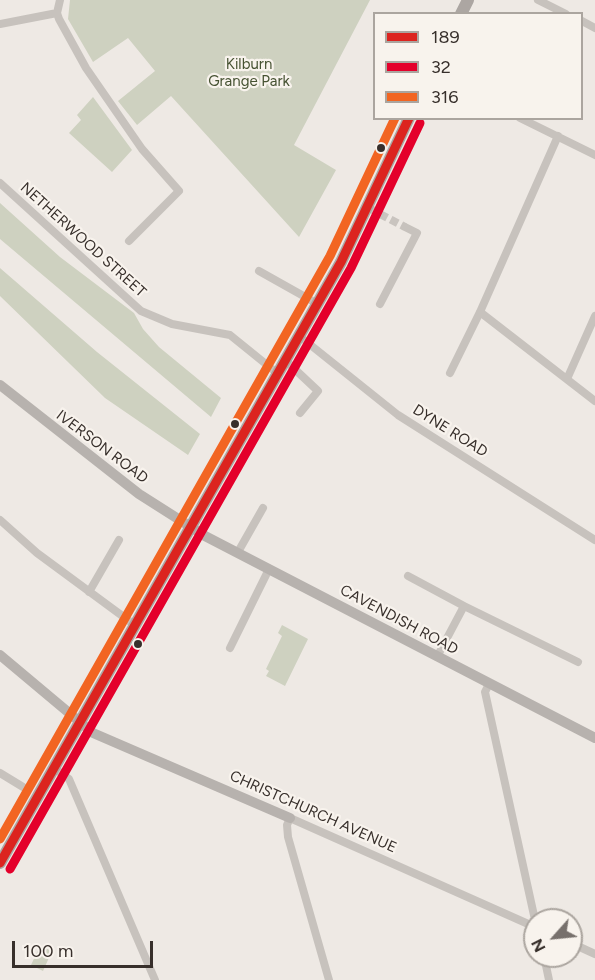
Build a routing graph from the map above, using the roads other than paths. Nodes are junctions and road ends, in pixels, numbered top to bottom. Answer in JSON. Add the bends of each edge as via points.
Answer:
{"nodes":[{"id":1,"x":60,"y":0,"type":"edge"},
{"id":2,"x":538,"y":0,"type":"edge"},
{"id":3,"x":562,"y":12,"type":"edge"},
{"id":4,"x":57,"y":13,"type":"junction"},
{"id":5,"x":0,"y":24,"type":"edge"},
{"id":6,"x":408,"y":120,"type":"edge"},
{"id":7,"x":524,"y":120,"type":"edge"},
{"id":8,"x":558,"y":136,"type":"junction"},
{"id":9,"x":595,"y":155,"type":"edge"},
{"id":10,"x":0,"y":183,"type":"edge"},
{"id":11,"x":368,"y":207,"type":"junction"},
{"id":12,"x":380,"y":214,"type":"tunnel mouth"},
{"id":13,"x":405,"y":227,"type":"dead end"},
{"id":14,"x":129,"y":241,"type":"dead end"},
{"id":15,"x":259,"y":271,"type":"dead end"},
{"id":16,"x":316,"y":303,"type":"junction"},
{"id":17,"x":380,"y":304,"type":"dead end"},
{"id":18,"x":480,"y":312,"type":"junction"},
{"id":19,"x":595,"y":316,"type":"edge"},
{"id":20,"x":298,"y":335,"type":"junction"},
{"id":21,"x":285,"y":360,"type":"junction"},
{"id":22,"x":277,"y":373,"type":"junction"},
{"id":23,"x":450,"y":373,"type":"dead end"},
{"id":24,"x":567,"y":379,"type":"junction"},
{"id":25,"x":0,"y":385,"type":"edge"},
{"id":26,"x":595,"y":401,"type":"edge"},
{"id":27,"x":300,"y":413,"type":"dead end"},
{"id":28,"x":263,"y":508,"type":"dead end"},
{"id":29,"x":0,"y":520,"type":"edge"},
{"id":30,"x":191,"y":527,"type":"junction"},
{"id":31,"x":119,"y":540,"type":"dead end"},
{"id":32,"x":595,"y":540,"type":"edge"},
{"id":33,"x":238,"y":552,"type":"junction"},
{"id":34,"x":269,"y":569,"type":"junction"},
{"id":35,"x":408,"y":576,"type":"dead end"},
{"id":36,"x":89,"y":592,"type":"junction"},
{"id":37,"x":464,"y":606,"type":"junction"},
{"id":38,"x":136,"y":626,"type":"junction"},
{"id":39,"x":230,"y":648,"type":"dead end"},
{"id":40,"x":0,"y":655,"type":"edge"},
{"id":41,"x":437,"y":657,"type":"junction"},
{"id":42,"x":578,"y":662,"type":"dead end"},
{"id":43,"x":489,"y":684,"type":"junction"},
{"id":44,"x":80,"y":722,"type":"junction"},
{"id":45,"x":595,"y":738,"type":"edge"},
{"id":46,"x":54,"y":768,"type":"junction"},
{"id":47,"x":0,"y":773,"type":"edge"},
{"id":48,"x":23,"y":787,"type":"dead end"},
{"id":49,"x":290,"y":818,"type":"junction"},
{"id":50,"x":0,"y":863,"type":"edge"},
{"id":51,"x":533,"y":908,"type":"edge"},
{"id":52,"x":523,"y":922,"type":"edge"},
{"id":53,"x":155,"y":980,"type":"edge"},
{"id":54,"x":329,"y":980,"type":"edge"}],
"edges":[{"from":1,"to":4,"type":"street"},
{"from":2,"to":3,"type":"street"},
{"from":4,"to":5,"type":"street"},
{"from":4,"to":14,"type":"street","via":[[86,68],[115,111],[178,191]]},
{"from":6,"to":11,"type":"main road"},
{"from":7,"to":8,"type":"street"},
{"from":8,"to":9,"type":"street"},
{"from":8,"to":18,"type":"street"},
{"from":10,"to":22,"type":"street","name":"NETHERWOOD STREET","via":[[141,310],[172,324],[230,335]]},
{"from":11,"to":12,"type":"street"},
{"from":11,"to":16,"type":"main road"},
{"from":13,"to":17,"type":"street","via":[[417,233]]},
{"from":15,"to":16,"type":"street"},
{"from":16,"to":20,"type":"main road"},
{"from":18,"to":23,"type":"street"},
{"from":18,"to":24,"type":"street"},
{"from":19,"to":24,"type":"street"},
{"from":20,"to":21,"type":"main road"},
{"from":20,"to":32,"type":"street","name":"DYNE ROAD","via":[[398,415]]},
{"from":21,"to":22,"type":"main road"},
{"from":21,"to":27,"type":"street","via":[[318,391]]},
{"from":22,"to":30,"type":"main road"},
{"from":24,"to":26,"type":"street"},
{"from":25,"to":30,"type":"street","name":"IVERSON ROAD","via":[[135,492]]},
{"from":28,"to":33,"type":"street"},
{"from":29,"to":36,"type":"street"},
{"from":30,"to":33,"type":"street","name":"CAVENDISH ROAD"},
{"from":30,"to":38,"type":"main road"},
{"from":31,"to":36,"type":"street"},
{"from":33,"to":34,"type":"street","name":"CAVENDISH ROAD"},
{"from":34,"to":39,"type":"street"},
{"from":34,"to":41,"type":"street","name":"CAVENDISH ROAD"},
{"from":35,"to":37,"type":"street"},
{"from":36,"to":38,"type":"street"},
{"from":37,"to":41,"type":"street"},
{"from":37,"to":42,"type":"street"},
{"from":38,"to":44,"type":"main road"},
{"from":40,"to":44,"type":"street","name":"CHRISTCHURCH AVENUE"},
{"from":41,"to":43,"type":"street","name":"CAVENDISH ROAD"},
{"from":43,"to":45,"type":"street","name":"CAVENDISH ROAD"},
{"from":43,"to":51,"type":"street","via":[[485,692]]},
{"from":44,"to":46,"type":"main road"},
{"from":44,"to":49,"type":"street","name":"CHRISTCHURCH AVENUE","via":[[93,733]]},
{"from":46,"to":50,"type":"main road"},
{"from":46,"to":53,"type":"street","via":[[69,779]]},
{"from":47,"to":48,"type":"street"},
{"from":49,"to":52,"type":"street","name":"CHRISTCHURCH AVENUE"},
{"from":49,"to":54,"type":"street","via":[[288,837]]}]}
